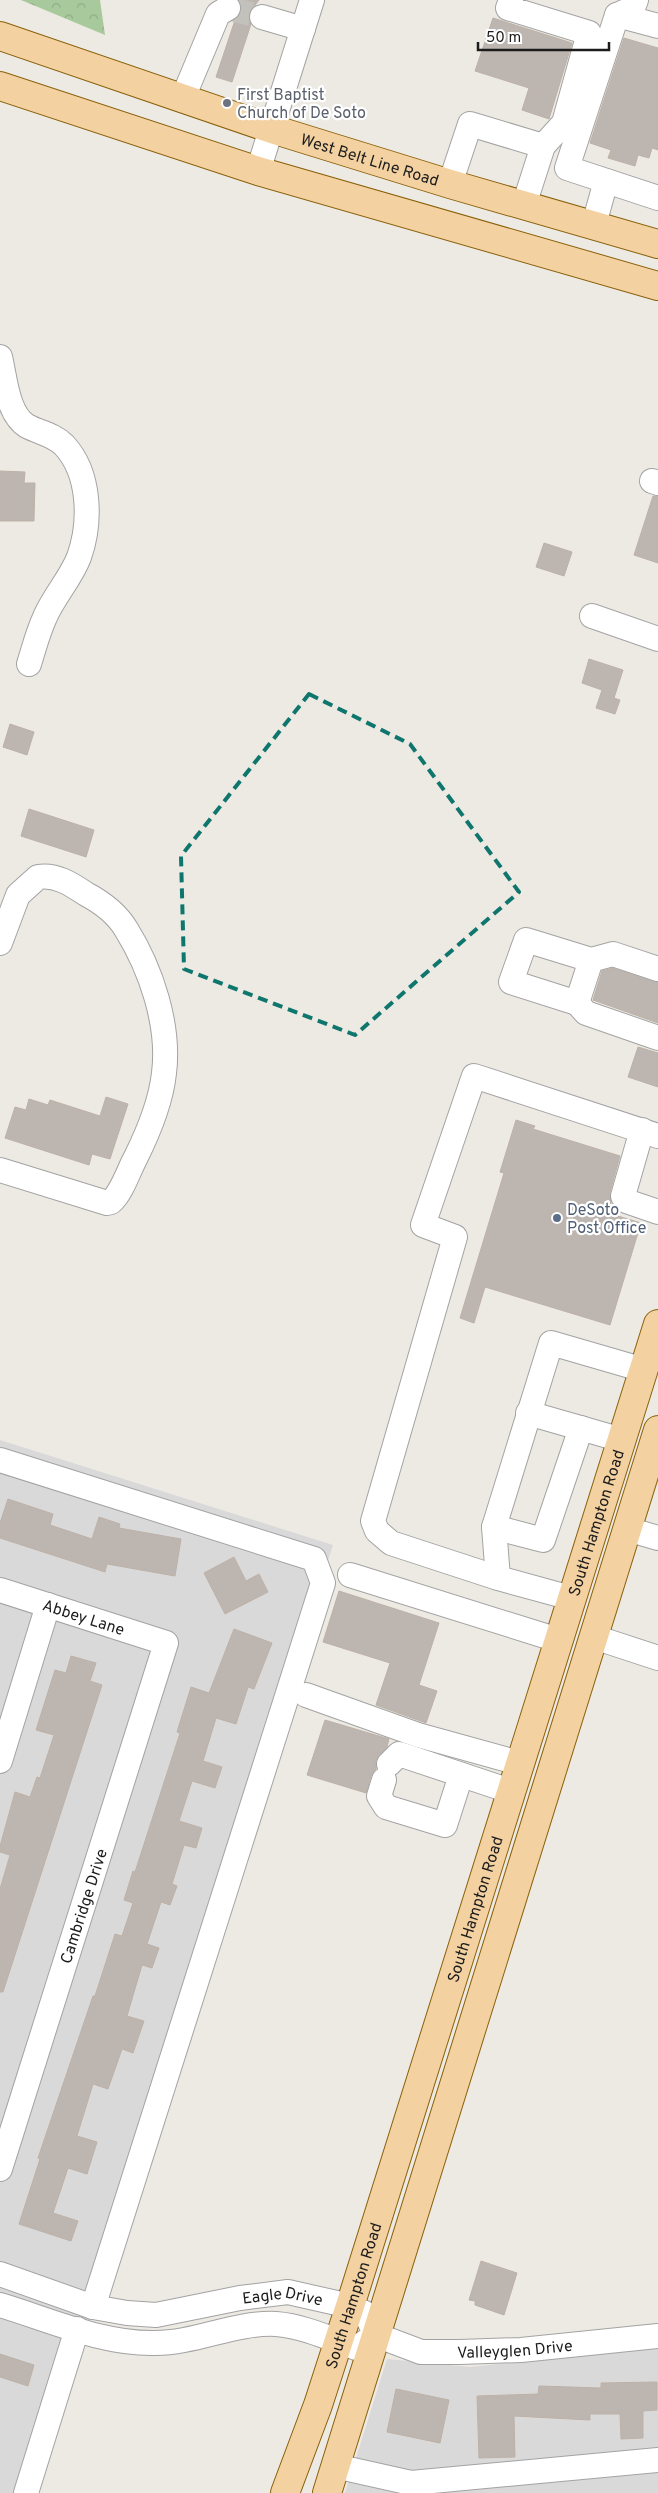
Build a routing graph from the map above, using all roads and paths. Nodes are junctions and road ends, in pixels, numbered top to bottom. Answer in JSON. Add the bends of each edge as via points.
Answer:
{"nodes":[{"id":1,"x":312,"y":0,"type":"edge"},
{"id":2,"x":510,"y":0,"type":"edge"},
{"id":3,"x":636,"y":0,"type":"edge"},
{"id":4,"x":228,"y":8,"type":"dead end"},
{"id":5,"x":617,"y":15,"type":"junction"},
{"id":6,"x":262,"y":17,"type":"tunnel mouth"},
{"id":7,"x":658,"y":26,"type":"edge"},
{"id":8,"x":303,"y":29,"type":"junction"},
{"id":9,"x":0,"y":36,"type":"edge"},
{"id":10,"x":0,"y":86,"type":"edge"},
{"id":11,"x":182,"y":100,"type":"junction"},
{"id":12,"x":272,"y":129,"type":"junction"},
{"id":13,"x":543,"y":146,"type":"junction"},
{"id":14,"x":258,"y":171,"type":"junction"},
{"id":15,"x":606,"y":181,"type":"junction"},
{"id":16,"x":450,"y":184,"type":"junction"},
{"id":17,"x":658,"y":198,"type":"edge"},
{"id":18,"x":524,"y":205,"type":"junction"},
{"id":19,"x":594,"y":224,"type":"junction"},
{"id":20,"x":658,"y":244,"type":"edge"},
{"id":21,"x":658,"y":286,"type":"edge"},
{"id":22,"x":0,"y":357,"type":"edge"},
{"id":23,"x":592,"y":616,"type":"dead end"},
{"id":24,"x":658,"y":639,"type":"edge"},
{"id":25,"x":29,"y":664,"type":"dead end"},
{"id":26,"x":0,"y":943,"type":"edge"},
{"id":27,"x":591,"y":960,"type":"junction"},
{"id":28,"x":658,"y":969,"type":"edge"},
{"id":29,"x":576,"y":1003,"type":"junction"},
{"id":30,"x":658,"y":1038,"type":"edge"},
{"id":31,"x":650,"y":1133,"type":"edge"},
{"id":32,"x":0,"y":1170,"type":"edge"},
{"id":33,"x":658,"y":1212,"type":"edge"},
{"id":34,"x":658,"y":1324,"type":"edge"},
{"id":35,"x":644,"y":1370,"type":"junction"},
{"id":36,"x":528,"y":1413,"type":"junction"},
{"id":37,"x":580,"y":1428,"type":"junction"},
{"id":38,"x":622,"y":1440,"type":"junction"},
{"id":39,"x":656,"y":1443,"type":"edge"},
{"id":40,"x":0,"y":1460,"type":"edge"},
{"id":41,"x":494,"y":1527,"type":"junction"},
{"id":42,"x":649,"y":1530,"type":"edge"},
{"id":43,"x":350,"y":1575,"type":"dead end"},
{"id":44,"x":498,"y":1578,"type":"junction"},
{"id":45,"x":0,"y":1590,"type":"edge"},
{"id":46,"x":571,"y":1598,"type":"junction"},
{"id":47,"x":48,"y":1605,"type":"junction"},
{"id":48,"x":602,"y":1609,"type":"junction"},
{"id":49,"x":594,"y":1637,"type":"junction"},
{"id":50,"x":558,"y":1640,"type":"junction"},
{"id":51,"x":166,"y":1644,"type":"joint"},
{"id":52,"x":658,"y":1658,"type":"edge"},
{"id":53,"x":306,"y":1695,"type":"dead end"},
{"id":54,"x":0,"y":1761,"type":"edge"},
{"id":55,"x":519,"y":1764,"type":"junction"},
{"id":56,"x":394,"y":1767,"type":"junction"},
{"id":57,"x":461,"y":1775,"type":"junction"},
{"id":58,"x":510,"y":1791,"type":"junction"},
{"id":59,"x":392,"y":1809,"type":"junction"},
{"id":60,"x":455,"y":1967,"type":"junction"},
{"id":61,"x":489,"y":1976,"type":"junction"},
{"id":62,"x":0,"y":2169,"type":"edge"},
{"id":63,"x":0,"y":2274,"type":"edge"},
{"id":64,"x":0,"y":2305,"type":"edge"},
{"id":65,"x":350,"y":2306,"type":"junction"},
{"id":66,"x":93,"y":2307,"type":"junction"},
{"id":67,"x":77,"y":2329,"type":"junction"},
{"id":68,"x":376,"y":2335,"type":"junction"},
{"id":69,"x":658,"y":2336,"type":"edge"},
{"id":70,"x":338,"y":2342,"type":"junction"},
{"id":71,"x":658,"y":2460,"type":"edge"},
{"id":72,"x":335,"y":2466,"type":"junction"},
{"id":73,"x":26,"y":2493,"type":"edge"},
{"id":74,"x":285,"y":2493,"type":"edge"},
{"id":75,"x":327,"y":2493,"type":"edge"}],
"edges":[{"from":1,"to":8,"type":"street"},
{"from":2,"to":13,"type":"street","via":[[508,8],[589,33],[564,123]]},
{"from":3,"to":5,"type":"street","via":[[633,8]]},
{"from":4,"to":11,"type":"street","via":[[218,14]]},
{"from":5,"to":7,"type":"street"},
{"from":5,"to":15,"type":"street","via":[[567,168]]},
{"from":6,"to":8,"type":"street"},
{"from":8,"to":12,"type":"street"},
{"from":9,"to":11,"type":"main road","name":"West Belt Line Road"},
{"from":10,"to":14,"type":"main road"},
{"from":11,"to":12,"type":"main road","name":"West Belt Line Road"},
{"from":12,"to":14,"type":"street"},
{"from":12,"to":16,"type":"main road","name":"West Belt Line Road"},
{"from":13,"to":16,"type":"street","via":[[470,124]]},
{"from":13,"to":18,"type":"street"},
{"from":14,"to":21,"type":"main road"},
{"from":15,"to":17,"type":"street"},
{"from":15,"to":19,"type":"street"},
{"from":16,"to":18,"type":"main road","name":"West Belt Line Road"},
{"from":18,"to":19,"type":"main road","name":"West Belt Line Road"},
{"from":19,"to":20,"type":"main road","name":"West Belt Line Road"},
{"from":22,"to":25,"type":"street","via":[[14,411],[27,426],[50,435],[64,445],[80,473],[86,501],[86,530],[78,559],[44,618]]},
{"from":23,"to":24,"type":"street"},
{"from":26,"to":32,"type":"street","via":[[18,895],[38,877],[66,881],[103,904],[125,928],[149,976],[162,1027],[165,1057],[159,1099],[140,1149],[111,1202]]},
{"from":27,"to":28,"type":"street","via":[[613,954]]},
{"from":27,"to":29,"type":"street"},
{"from":27,"to":29,"type":"street","via":[[526,940],[511,982]]},
{"from":29,"to":30,"type":"street","via":[[586,1013]]},
{"from":31,"to":33,"type":"street","via":[[623,1196],[626,1201]]},
{"from":31,"to":44,"type":"street","via":[[474,1076],[423,1225],[455,1237],[372,1521],[377,1531],[391,1543]]},
{"from":34,"to":35,"type":"main road","name":"South Hampton Road"},
{"from":35,"to":36,"type":"street","via":[[551,1343]]},
{"from":35,"to":38,"type":"main road","name":"South Hampton Road"},
{"from":36,"to":37,"type":"street"},
{"from":36,"to":41,"type":"street"},
{"from":37,"to":38,"type":"street"},
{"from":37,"to":41,"type":"street","via":[[543,1540]]},
{"from":38,"to":39,"type":"main road"},
{"from":38,"to":46,"type":"main road","name":"South Hampton Road"},
{"from":39,"to":42,"type":"main road","name":"South Hampton Road"},
{"from":40,"to":66,"type":"street","via":[[314,1559],[323,1584]]},
{"from":41,"to":44,"type":"street"},
{"from":42,"to":48,"type":"main road","name":"South Hampton Road"},
{"from":43,"to":50,"type":"street"},
{"from":44,"to":46,"type":"street"},
{"from":45,"to":47,"type":"street","name":"Abbey Lane"},
{"from":46,"to":48,"type":"main road"},
{"from":46,"to":50,"type":"main road","name":"South Hampton Road"},
{"from":47,"to":51,"type":"street","name":"Abbey Lane"},
{"from":47,"to":54,"type":"street"},
{"from":48,"to":49,"type":"main road","name":"South Hampton Road"},
{"from":49,"to":52,"type":"street"},
{"from":49,"to":61,"type":"main road","name":"South Hampton Road"},
{"from":50,"to":55,"type":"main road","name":"South Hampton Road"},
{"from":51,"to":62,"type":"street","name":"Cambridge Drive"},
{"from":53,"to":55,"type":"street","via":[[418,1735]]},
{"from":55,"to":58,"type":"main road","name":"South Hampton Road"},
{"from":56,"to":57,"type":"street"},
{"from":56,"to":59,"type":"street"},
{"from":56,"to":59,"type":"street","via":[[379,1796],[386,1807]]},
{"from":57,"to":58,"type":"street"},
{"from":57,"to":59,"type":"street","via":[[445,1825]]},
{"from":58,"to":60,"type":"main road","name":"South Hampton Road"},
{"from":60,"to":61,"type":"main road"},
{"from":60,"to":65,"type":"main road","name":"South Hampton Road"},
{"from":61,"to":68,"type":"main road","name":"South Hampton Road"},
{"from":63,"to":66,"type":"street","name":"Eagle Drive"},
{"from":64,"to":67,"type":"street","name":"Eagle Drive"},
{"from":65,"to":66,"type":"street","name":"Eagle Drive","via":[[288,2292],[156,2315]]},
{"from":65,"to":68,"type":"street","name":"Eagle Drive","via":[[365,2313]]},
{"from":65,"to":70,"type":"main road","name":"South Hampton Road"},
{"from":67,"to":70,"type":"street","name":"Eagle Drive","via":[[128,2341],[155,2343],[275,2324]]},
{"from":67,"to":73,"type":"street"},
{"from":68,"to":69,"type":"street","name":"Valleyglen Drive","via":[[421,2352],[521,2350]]},
{"from":68,"to":70,"type":"street","name":"Eagle Drive","via":[[356,2348]]},
{"from":68,"to":72,"type":"main road","name":"South Hampton Road"},
{"from":70,"to":74,"type":"main road","name":"South Hampton Road"},
{"from":71,"to":72,"type":"street","via":[[411,2483]]},
{"from":72,"to":75,"type":"main road","name":"South Hampton Road"}]}
